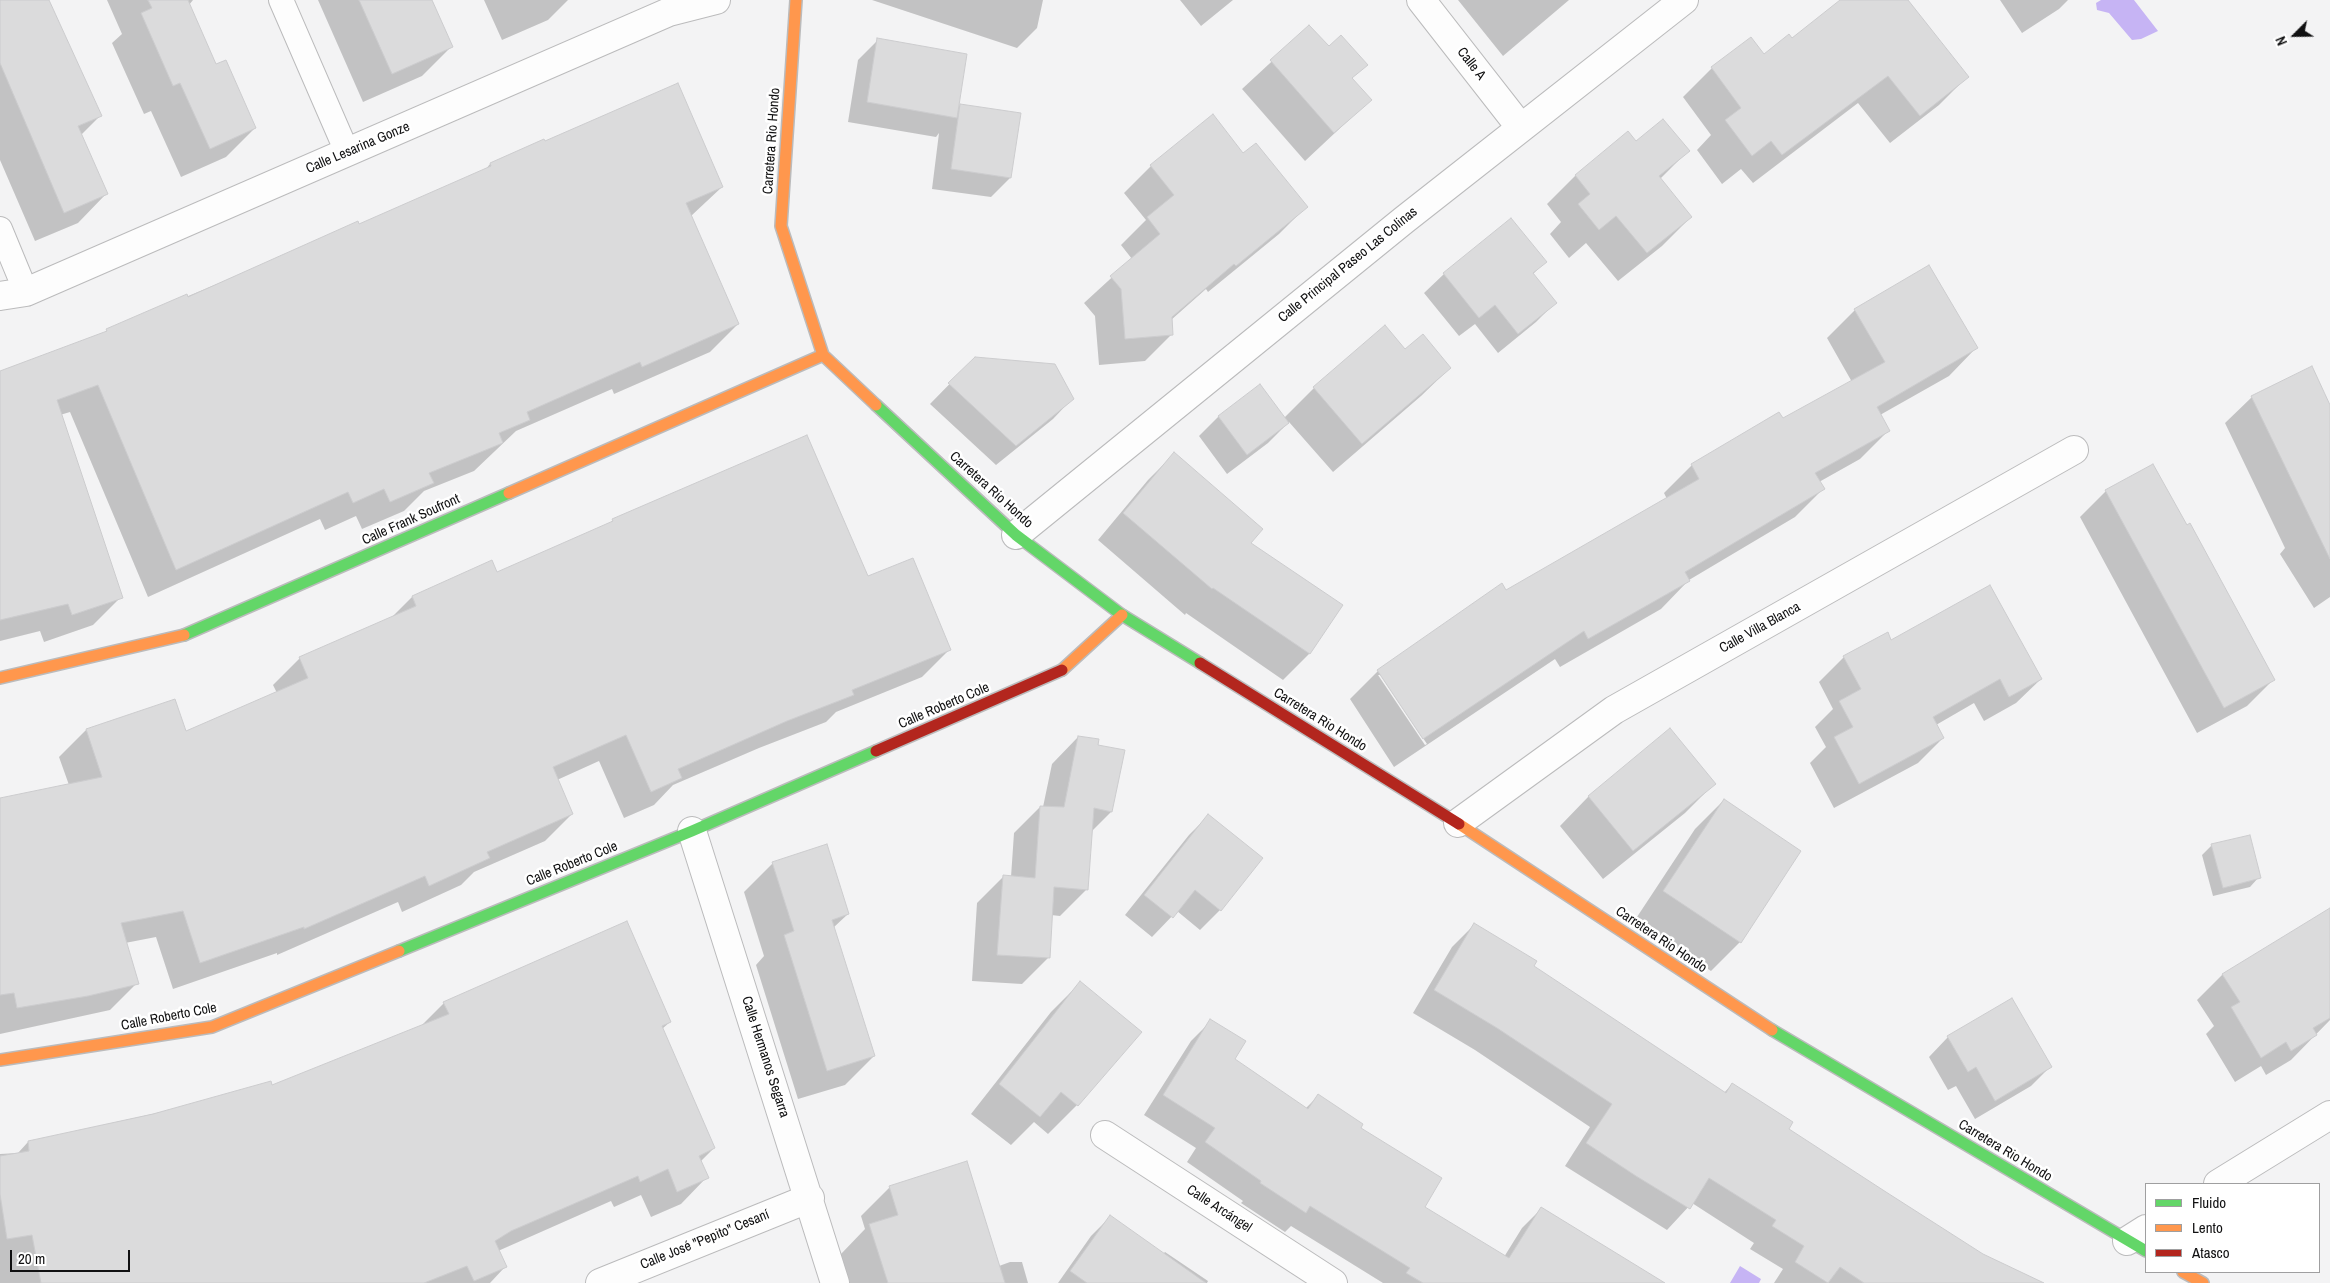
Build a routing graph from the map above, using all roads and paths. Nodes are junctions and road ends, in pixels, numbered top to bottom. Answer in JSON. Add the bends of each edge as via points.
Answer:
{"nodes":[{"id":1,"x":281,"y":0,"type":"edge"},
{"id":2,"x":716,"y":0,"type":"edge"},
{"id":3,"x":796,"y":0,"type":"edge"},
{"id":4,"x":1420,"y":0,"type":"edge"},
{"id":5,"x":1684,"y":0,"type":"edge"},
{"id":6,"x":666,"y":6,"type":"edge"},
{"id":7,"x":1521,"y":128,"type":"junction"},
{"id":8,"x":347,"y":152,"type":"junction"},
{"id":9,"x":0,"y":229,"type":"edge"},
{"id":10,"x":13,"y":294,"type":"edge"},
{"id":11,"x":823,"y":355,"type":"junction"},
{"id":12,"x":2074,"y":450,"type":"dead end"},
{"id":13,"x":1016,"y":535,"type":"junction"},
{"id":14,"x":1122,"y":615,"type":"junction"},
{"id":15,"x":0,"y":678,"type":"edge"},
{"id":16,"x":1458,"y":823,"type":"junction"},
{"id":17,"x":692,"y":831,"type":"junction"},
{"id":18,"x":0,"y":1060,"type":"edge"},
{"id":19,"x":2330,"y":1116,"type":"edge"},
{"id":20,"x":1105,"y":1135,"type":"dead end"},
{"id":21,"x":2220,"y":1183,"type":"edge"},
{"id":22,"x":810,"y":1198,"type":"junction"},
{"id":23,"x":2140,"y":1240,"type":"edge"},
{"id":24,"x":2185,"y":1273,"type":"edge"},
{"id":25,"x":600,"y":1283,"type":"edge"},
{"id":26,"x":835,"y":1283,"type":"edge"},
{"id":27,"x":1333,"y":1283,"type":"edge"},
{"id":28,"x":2203,"y":1283,"type":"edge"}],
"edges":[{"from":1,"to":8,"type":"lane"},
{"from":2,"to":6,"type":"street","name":"Calle Lesarina Gonze"},
{"from":3,"to":11,"type":"street","name":"Carretera Rio Hondo","via":[[781,226]]},
{"from":4,"to":7,"type":"street","name":"Calle A"},
{"from":5,"to":7,"type":"street","name":"Calle Principal Paseo Las Colinas"},
{"from":6,"to":8,"type":"street","name":"Calle Lesarina Gonze"},
{"from":7,"to":13,"type":"street","name":"Calle Principal Paseo Las Colinas"},
{"from":8,"to":10,"type":"street","name":"Calle Lesarina Gonze"},
{"from":9,"to":10,"type":"lane"},
{"from":11,"to":13,"type":"street","name":"Carretera Rio Hondo"},
{"from":11,"to":15,"type":"street","name":"Calle Frank Soufront","via":[[184,635]]},
{"from":12,"to":16,"type":"street","name":"Calle Villa Blanca","via":[[1614,710]]},
{"from":13,"to":14,"type":"street","name":"Carretera Rio Hondo"},
{"from":14,"to":16,"type":"street","name":"Carretera Rio Hondo"},
{"from":14,"to":17,"type":"street","name":"Calle Roberto Cole","via":[[1061,671]]},
{"from":16,"to":23,"type":"street","name":"Carretera Rio Hondo","via":[[1744,1013]]},
{"from":17,"to":18,"type":"street","name":"Calle Roberto Cole","via":[[212,1027]]},
{"from":17,"to":22,"type":"street","name":"Calle Hermanos Segarra"},
{"from":19,"to":21,"type":"street"},
{"from":20,"to":27,"type":"street","name":"Calle Arcángel"},
{"from":22,"to":25,"type":"street","name":"Calle José \"Pepito\" Cesaní"},
{"from":22,"to":26,"type":"street","name":"Calle Hermanos Segarra"},
{"from":24,"to":28,"type":"street"}]}
